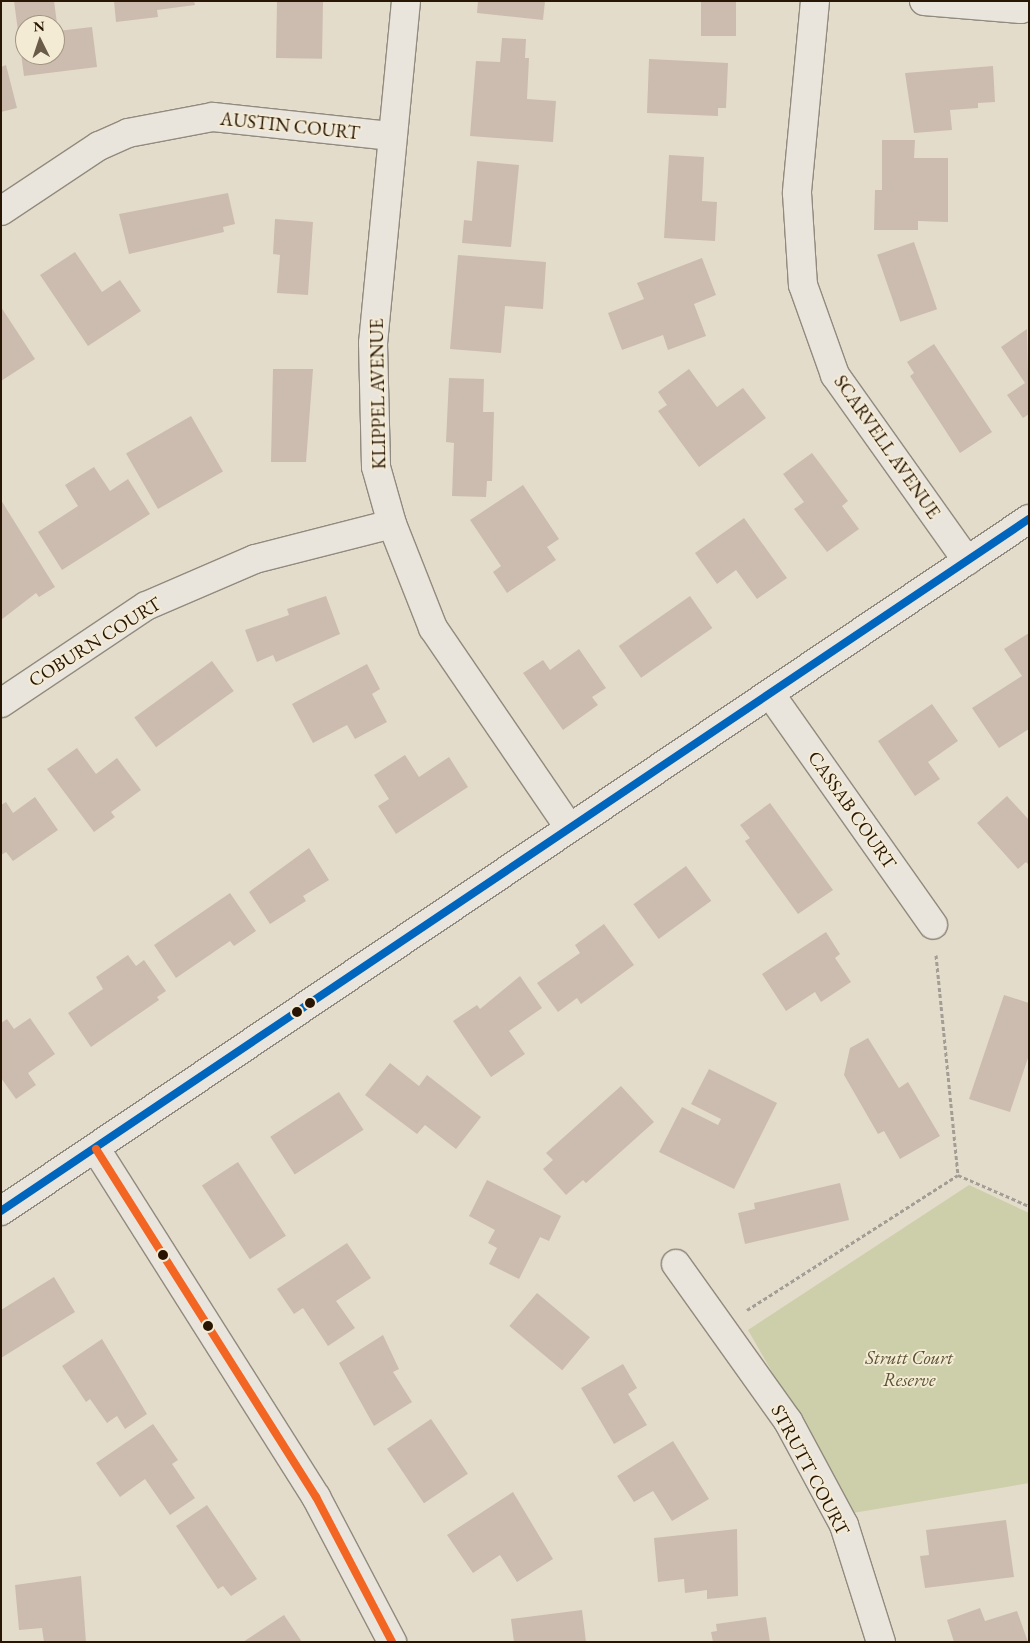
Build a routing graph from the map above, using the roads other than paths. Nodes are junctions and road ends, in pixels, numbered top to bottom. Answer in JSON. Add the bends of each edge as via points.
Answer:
{"nodes":[{"id":1,"x":406,"y":1,"type":"edge"},
{"id":2,"x":815,"y":1,"type":"edge"},
{"id":3,"x":924,"y":1,"type":"edge"},
{"id":4,"x":1029,"y":6,"type":"edge"},
{"id":5,"x":392,"y":136,"type":"junction"},
{"id":6,"x":1,"y":211,"type":"edge"},
{"id":7,"x":1029,"y":519,"type":"edge"},
{"id":8,"x":392,"y":524,"type":"junction"},
{"id":9,"x":967,"y":561,"type":"junction"},
{"id":10,"x":771,"y":696,"type":"junction"},
{"id":11,"x":1,"y":703,"type":"edge"},
{"id":12,"x":569,"y":827,"type":"junction"},
{"id":13,"x":933,"y":925,"type":"road end"},
{"id":14,"x":96,"y":1149,"type":"junction"},
{"id":15,"x":1,"y":1211,"type":"edge"},
{"id":16,"x":676,"y":1264,"type":"dead end"},
{"id":17,"x":392,"y":1642,"type":"edge"},
{"id":18,"x":881,"y":1642,"type":"edge"}],
"edges":[{"from":1,"to":5,"type":"street","name":"KLIPPEL AVENUE"},
{"from":2,"to":9,"type":"street","name":"SCARVELL AVENUE","via":[[798,193],[802,286],[835,375]]},
{"from":3,"to":4,"type":"street"},
{"from":5,"to":6,"type":"street","name":"AUSTIN COURT","via":[[213,117],[128,133],[99,146]]},
{"from":5,"to":8,"type":"street","name":"KLIPPEL AVENUE","via":[[373,343],[376,467]]},
{"from":7,"to":9,"type":"street"},
{"from":8,"to":11,"type":"street","name":"COBURN COURT","via":[[254,559],[146,606]]},
{"from":8,"to":12,"type":"street","name":"KLIPPEL AVENUE","via":[[433,628]]},
{"from":9,"to":10,"type":"street"},
{"from":10,"to":12,"type":"street"},
{"from":10,"to":13,"type":"street","name":"CASSAB COURT"},
{"from":12,"to":14,"type":"street"},
{"from":14,"to":15,"type":"street"},
{"from":14,"to":17,"type":"street","via":[[316,1497]]},
{"from":16,"to":18,"type":"street","name":"STRUTT COURT","via":[[788,1421],[844,1526]]}]}
